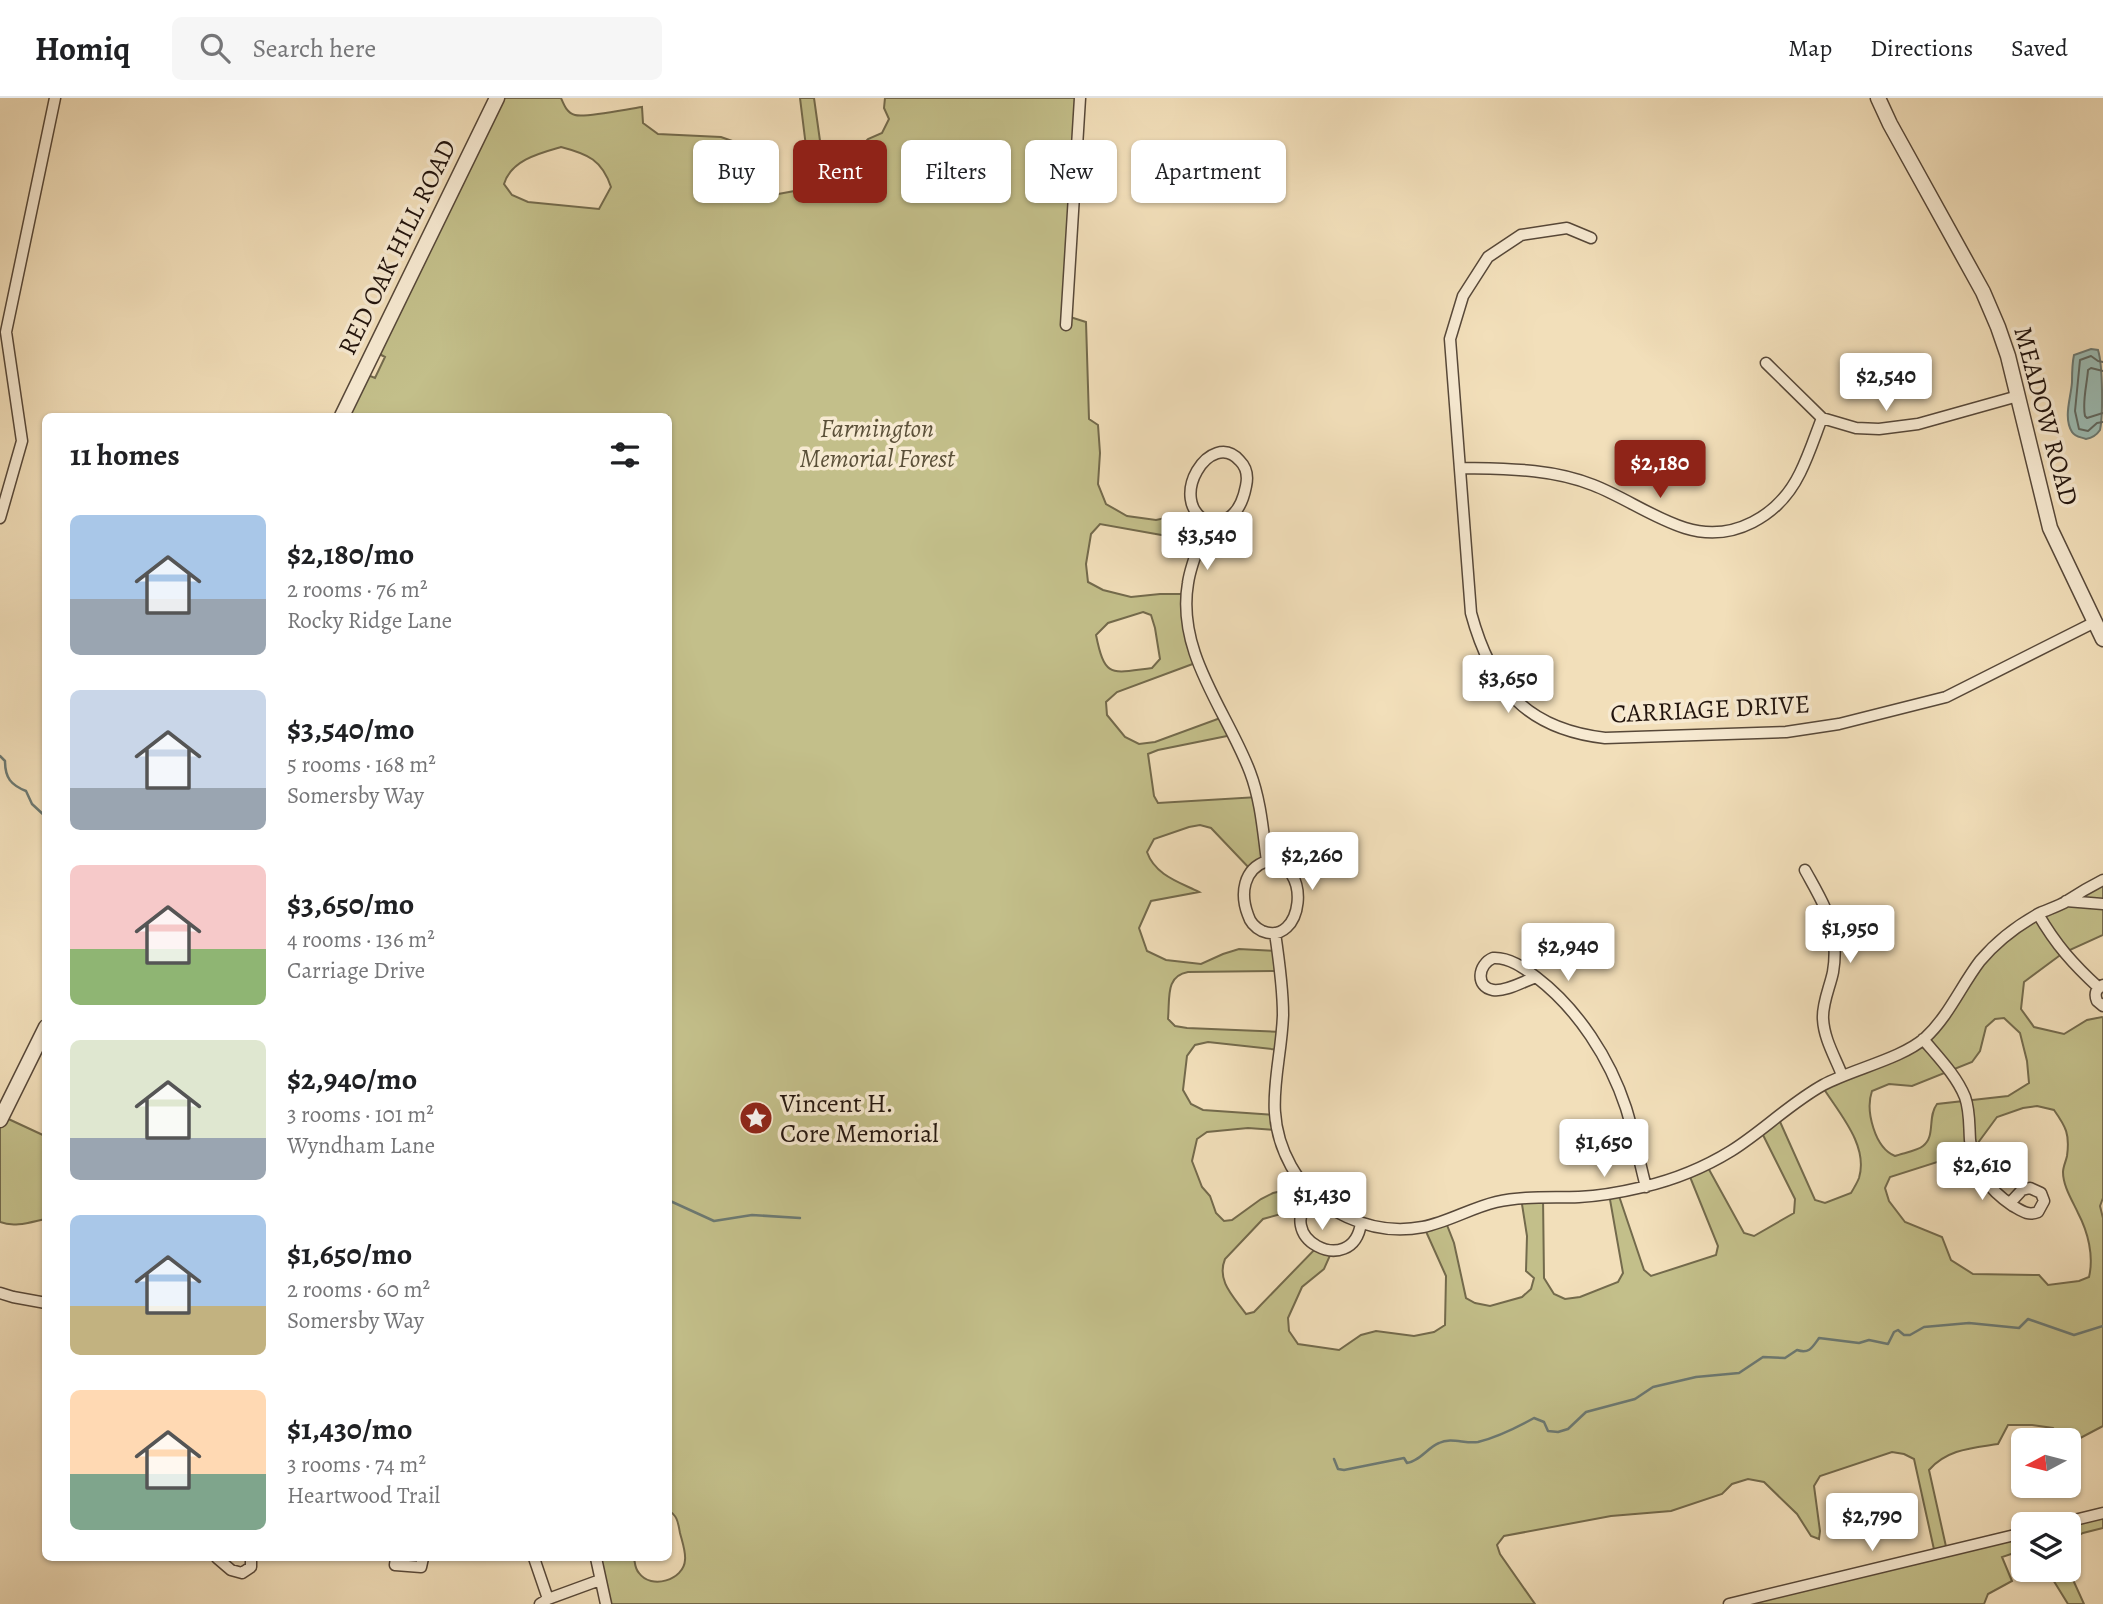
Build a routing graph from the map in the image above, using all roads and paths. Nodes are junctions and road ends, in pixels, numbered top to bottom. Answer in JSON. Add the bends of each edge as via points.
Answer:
{"nodes":[{"id":1,"x":55,"y":98,"type":"edge"},
{"id":2,"x":497,"y":98,"type":"edge"},
{"id":3,"x":1080,"y":98,"type":"edge"},
{"id":4,"x":1878,"y":98,"type":"edge"},
{"id":5,"x":1591,"y":238,"type":"dead end"},
{"id":6,"x":1066,"y":325,"type":"dead end"},
{"id":7,"x":1766,"y":363,"type":"dead end"},
{"id":8,"x":2018,"y":396,"type":"junction"},
{"id":9,"x":343,"y":413,"type":"edge"},
{"id":10,"x":1822,"y":418,"type":"junction"},
{"id":11,"x":1461,"y":468,"type":"junction"},
{"id":12,"x":0,"y":518,"type":"edge"},
{"id":13,"x":1208,"y":522,"type":"junction"},
{"id":14,"x":2095,"y":622,"type":"junction"},
{"id":15,"x":2103,"y":639,"type":"edge"},
{"id":16,"x":1266,"y":862,"type":"junction"},
{"id":17,"x":1805,"y":870,"type":"dead end"},
{"id":18,"x":2103,"y":880,"type":"edge"},
{"id":19,"x":2066,"y":901,"type":"junction"},
{"id":20,"x":2103,"y":904,"type":"edge"},
{"id":21,"x":2038,"y":914,"type":"junction"},
{"id":22,"x":1275,"y":933,"type":"junction"},
{"id":23,"x":1536,"y":977,"type":"junction"},
{"id":24,"x":2101,"y":986,"type":"edge"},
{"id":25,"x":2103,"y":1006,"type":"edge"},
{"id":26,"x":42,"y":1035,"type":"edge"},
{"id":27,"x":1923,"y":1040,"type":"junction"},
{"id":28,"x":1842,"y":1075,"type":"junction"},
{"id":29,"x":0,"y":1120,"type":"edge"},
{"id":30,"x":1646,"y":1186,"type":"junction"},
{"id":31,"x":1314,"y":1195,"type":"junction"},
{"id":32,"x":2010,"y":1203,"type":"dead end"},
{"id":33,"x":1361,"y":1223,"type":"junction"},
{"id":34,"x":0,"y":1293,"type":"edge"},
{"id":35,"x":42,"y":1302,"type":"edge"},
{"id":36,"x":2103,"y":1513,"type":"edge"},
{"id":37,"x":2081,"y":1518,"type":"edge"},
{"id":38,"x":2011,"y":1536,"type":"edge"},
{"id":39,"x":221,"y":1561,"type":"edge"},
{"id":40,"x":251,"y":1561,"type":"edge"},
{"id":41,"x":396,"y":1561,"type":"edge"},
{"id":42,"x":422,"y":1561,"type":"edge"},
{"id":43,"x":535,"y":1561,"type":"edge"},
{"id":44,"x":597,"y":1561,"type":"edge"},
{"id":45,"x":600,"y":1580,"type":"junction"},
{"id":46,"x":544,"y":1601,"type":"edge"},
{"id":47,"x":606,"y":1604,"type":"edge"},
{"id":48,"x":1729,"y":1604,"type":"edge"}],
"edges":[{"from":1,"to":12,"type":"street","via":[[6,332],[22,441]]},
{"from":2,"to":9,"type":"street","name":"RED OAK HILL ROAD"},
{"from":3,"to":6,"type":"street"},
{"from":4,"to":8,"type":"street","name":"MEADOW ROAD","via":[[1983,292],[2005,346]]},
{"from":5,"to":11,"type":"street","name":"CARRIAGE DRIVE","via":[[1567,228],[1521,235],[1488,257],[1462,296],[1450,339]]},
{"from":7,"to":10,"type":"street"},
{"from":8,"to":10,"type":"street","via":[[1900,428],[1857,428]]},
{"from":8,"to":14,"type":"street","name":"MEADOW ROAD","via":[[2050,527]]},
{"from":10,"to":11,"type":"street","via":[[1800,475],[1770,512],[1738,530],[1686,528],[1567,477],[1538,471]]},
{"from":11,"to":14,"type":"street","name":"CARRIAGE DRIVE","via":[[1471,613],[1488,663],[1536,717],[1580,735],[1772,732],[1839,724],[1946,697]]},
{"from":13,"to":13,"type":"street","via":[[1231,518],[1244,494],[1246,470],[1229,454],[1205,460],[1193,485],[1194,512]]},
{"from":13,"to":16,"type":"street","via":[[1188,582],[1191,642],[1250,771]]},
{"from":14,"to":15,"type":"street","name":"MEADOW ROAD"},
{"from":16,"to":22,"type":"street","via":[[1247,877],[1246,905],[1258,929]]},
{"from":16,"to":22,"type":"street","via":[[1288,869],[1297,893],[1294,920]]},
{"from":17,"to":28,"type":"street","via":[[1834,939],[1833,973],[1823,1018]]},
{"from":18,"to":19,"type":"street"},
{"from":19,"to":20,"type":"street"},
{"from":19,"to":21,"type":"street"},
{"from":21,"to":24,"type":"street","via":[[2067,958]]},
{"from":21,"to":27,"type":"street","via":[[1988,953]]},
{"from":22,"to":31,"type":"street","via":[[1283,1011],[1274,1083],[1276,1123],[1292,1168]]},
{"from":23,"to":23,"type":"street","via":[[1498,958],[1488,960],[1480,974],[1487,988],[1497,991]]},
{"from":23,"to":30,"type":"street","via":[[1571,1010],[1603,1057],[1626,1108]]},
{"from":24,"to":25,"type":"street","via":[[2095,998]]},
{"from":26,"to":29,"type":"street"},
{"from":27,"to":28,"type":"street"},
{"from":27,"to":32,"type":"street","via":[[1956,1079],[1966,1099],[1978,1170]]},
{"from":28,"to":30,"type":"street","via":[[1799,1099],[1730,1152]]},
{"from":30,"to":33,"type":"street","via":[[1592,1196],[1508,1200],[1424,1227],[1382,1228]]},
{"from":31,"to":33,"type":"street"},
{"from":31,"to":33,"type":"street","via":[[1300,1218],[1313,1245],[1342,1249],[1357,1236]]},
{"from":34,"to":35,"type":"street"},
{"from":36,"to":37,"type":"street"},
{"from":38,"to":48,"type":"street"},
{"from":39,"to":40,"type":"street","via":[[242,1573],[251,1567]]},
{"from":41,"to":42,"type":"street","via":[[395,1565],[421,1567]]},
{"from":43,"to":46,"type":"street"},
{"from":44,"to":45,"type":"street"},
{"from":45,"to":46,"type":"street"},
{"from":45,"to":47,"type":"street"}]}
